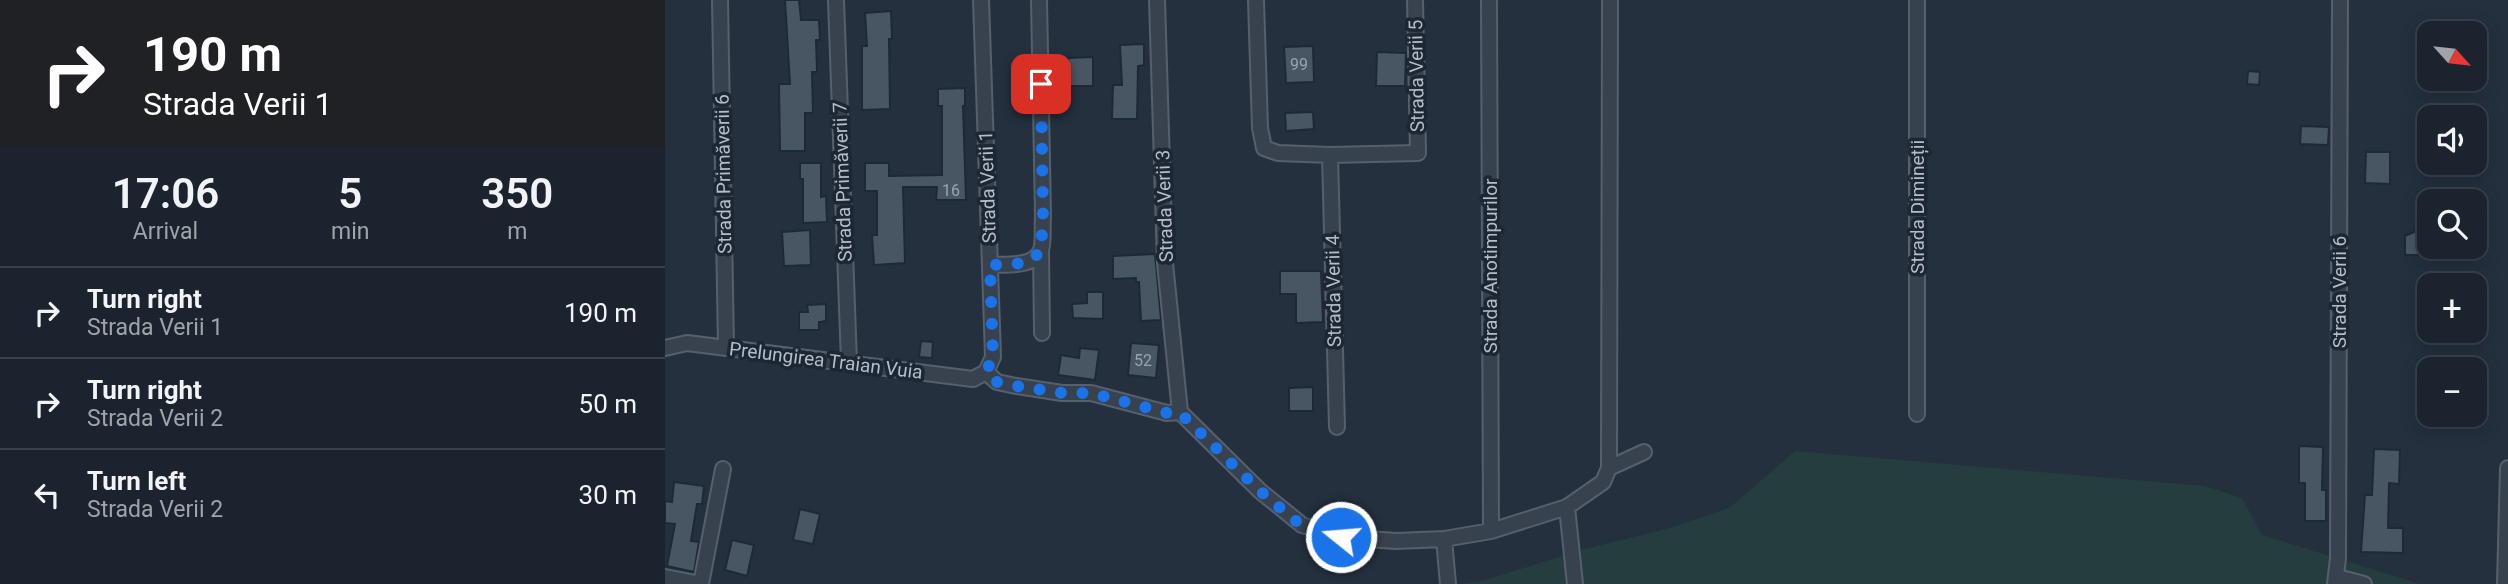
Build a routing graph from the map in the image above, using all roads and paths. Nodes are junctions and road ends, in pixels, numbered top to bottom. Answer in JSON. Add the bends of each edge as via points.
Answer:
{"nodes":[{"id":1,"x":720,"y":0,"type":"edge"},
{"id":2,"x":836,"y":0,"type":"edge"},
{"id":3,"x":981,"y":0,"type":"edge"},
{"id":4,"x":1039,"y":0,"type":"edge"},
{"id":5,"x":1157,"y":0,"type":"edge"},
{"id":6,"x":1256,"y":0,"type":"edge"},
{"id":7,"x":1415,"y":0,"type":"edge"},
{"id":8,"x":1489,"y":0,"type":"edge"},
{"id":9,"x":1610,"y":0,"type":"edge"},
{"id":10,"x":1917,"y":0,"type":"edge"},
{"id":11,"x":2340,"y":0,"type":"edge"},
{"id":12,"x":1330,"y":155,"type":"junction"},
{"id":13,"x":1041,"y":250,"type":"junction"},
{"id":14,"x":990,"y":265,"type":"junction"},
{"id":15,"x":1042,"y":333,"type":"dead end"},
{"id":16,"x":847,"y":341,"type":"junction"},
{"id":17,"x":726,"y":347,"type":"junction"},
{"id":18,"x":665,"y":348,"type":"edge"},
{"id":19,"x":828,"y":360,"type":"junction"},
{"id":20,"x":849,"y":363,"type":"junction"},
{"id":21,"x":986,"y":372,"type":"junction"},
{"id":22,"x":1179,"y":412,"type":"junction"},
{"id":23,"x":1917,"y":414,"type":"dead end"},
{"id":24,"x":1337,"y":427,"type":"dead end"},
{"id":25,"x":1644,"y":452,"type":"dead end"},
{"id":26,"x":1609,"y":468,"type":"junction"},
{"id":27,"x":2508,"y":468,"type":"edge"},
{"id":28,"x":723,"y":469,"type":"dead end"},
{"id":29,"x":1567,"y":507,"type":"junction"},
{"id":30,"x":1491,"y":531,"type":"junction"},
{"id":31,"x":1444,"y":540,"type":"junction"},
{"id":32,"x":665,"y":577,"type":"edge"},
{"id":33,"x":2336,"y":581,"type":"edge"},
{"id":34,"x":701,"y":584,"type":"edge"},
{"id":35,"x":1448,"y":584,"type":"edge"},
{"id":36,"x":1575,"y":584,"type":"edge"},
{"id":37,"x":2364,"y":584,"type":"edge"},
{"id":38,"x":2505,"y":584,"type":"edge"}],
"edges":[{"from":1,"to":17,"type":"street","name":"Strada Primăverii 6"},
{"from":2,"to":16,"type":"street","name":"Strada Primăverii 7"},
{"from":3,"to":14,"type":"street","name":"Strada Verii 1"},
{"from":4,"to":13,"type":"street"},
{"from":5,"to":22,"type":"street","name":"Strada Verii 3","via":[[1165,262]]},
{"from":6,"to":12,"type":"street","via":[[1260,128],[1265,148],[1278,153]]},
{"from":7,"to":12,"type":"street","name":"Strada Verii 5","via":[[1418,153]]},
{"from":8,"to":30,"type":"street","name":"Strada Anotimpurilor"},
{"from":9,"to":26,"type":"street"},
{"from":10,"to":23,"type":"street","name":"Strada Dimineții"},
{"from":11,"to":33,"type":"street","name":"Strada Verii 6"},
{"from":12,"to":24,"type":"street","name":"Strada Verii 4"},
{"from":13,"to":14,"type":"street","via":[[1025,263]]},
{"from":13,"to":15,"type":"street"},
{"from":14,"to":21,"type":"street","name":"Strada Verii 1","via":[[993,357]]},
{"from":16,"to":19,"type":"street"},
{"from":16,"to":20,"type":"street","name":"Strada Primăverii 7"},
{"from":17,"to":18,"type":"street","name":"Prelungirea Traian Vuia","via":[[687,343]]},
{"from":17,"to":19,"type":"street","name":"Prelungirea Traian Vuia"},
{"from":19,"to":20,"type":"street","name":"Prelungirea Traian Vuia"},
{"from":20,"to":21,"type":"street","name":"Prelungirea Traian Vuia","via":[[973,379]]},
{"from":21,"to":22,"type":"street","via":[[997,382],[1016,386],[1091,393],[1167,413]]},
{"from":22,"to":31,"type":"street","via":[[1302,526],[1341,537]]},
{"from":25,"to":26,"type":"street"},
{"from":26,"to":29,"type":"street","via":[[1603,482]]},
{"from":27,"to":38,"type":"street"},
{"from":28,"to":34,"type":"street"},
{"from":29,"to":30,"type":"street"},
{"from":29,"to":36,"type":"street"},
{"from":30,"to":31,"type":"street"},
{"from":31,"to":35,"type":"street"},
{"from":32,"to":34,"type":"street"},
{"from":33,"to":37,"type":"street"}]}
